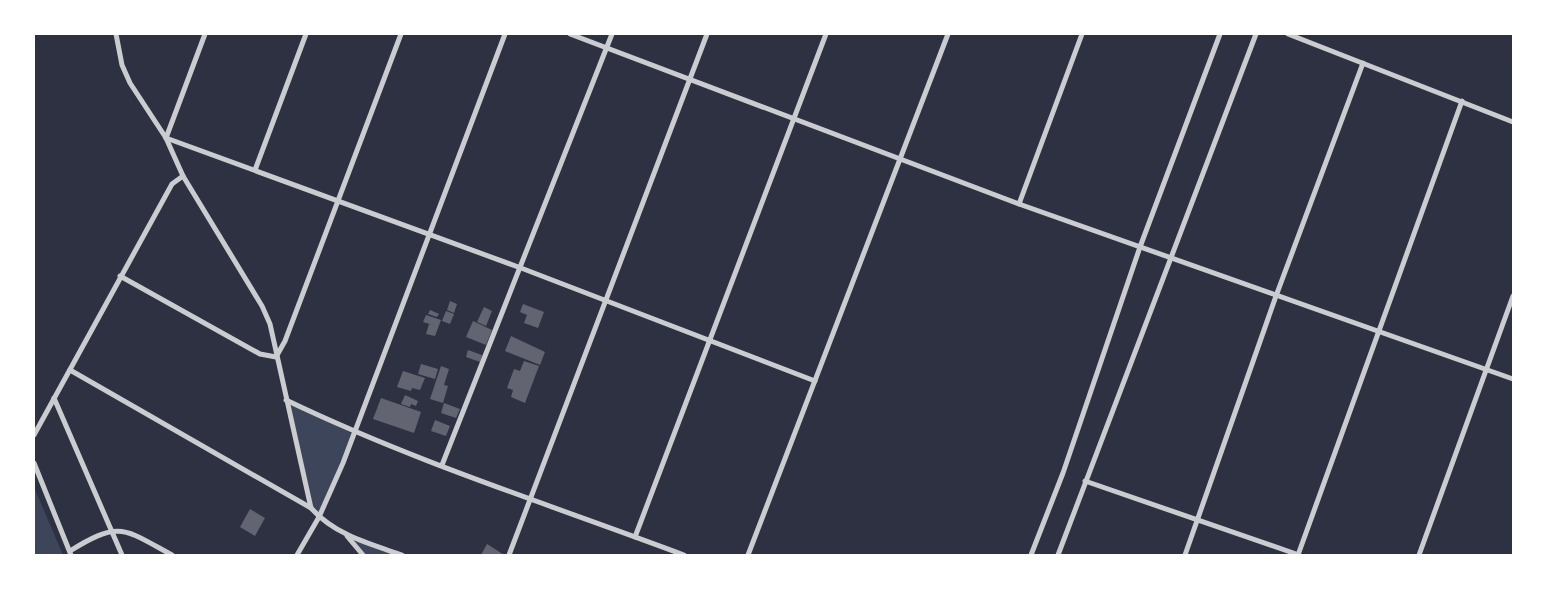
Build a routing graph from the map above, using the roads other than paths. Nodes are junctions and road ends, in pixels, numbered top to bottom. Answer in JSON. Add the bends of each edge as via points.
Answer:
{"nodes":[{"id":1,"x":116,"y":34,"type":"edge"},
{"id":2,"x":206,"y":34,"type":"edge"},
{"id":3,"x":306,"y":34,"type":"edge"},
{"id":4,"x":402,"y":34,"type":"edge"},
{"id":5,"x":505,"y":34,"type":"edge"},
{"id":6,"x":570,"y":34,"type":"edge"},
{"id":7,"x":612,"y":34,"type":"edge"},
{"id":8,"x":707,"y":34,"type":"edge"},
{"id":9,"x":826,"y":34,"type":"edge"},
{"id":10,"x":948,"y":34,"type":"edge"},
{"id":11,"x":1082,"y":34,"type":"edge"},
{"id":12,"x":1220,"y":34,"type":"edge"},
{"id":13,"x":1256,"y":34,"type":"edge"},
{"id":14,"x":1288,"y":34,"type":"edge"},
{"id":15,"x":607,"y":48,"type":"junction"},
{"id":16,"x":1363,"y":63,"type":"junction"},
{"id":17,"x":690,"y":79,"type":"junction"},
{"id":18,"x":1462,"y":102,"type":"junction"},
{"id":19,"x":795,"y":119,"type":"junction"},
{"id":20,"x":1513,"y":122,"type":"edge"},
{"id":21,"x":166,"y":138,"type":"junction"},
{"id":22,"x":900,"y":159,"type":"junction"},
{"id":23,"x":255,"y":170,"type":"junction"},
{"id":24,"x":183,"y":176,"type":"junction"},
{"id":25,"x":337,"y":201,"type":"junction"},
{"id":26,"x":1019,"y":204,"type":"junction"},
{"id":27,"x":429,"y":235,"type":"junction"},
{"id":28,"x":1140,"y":248,"type":"junction"},
{"id":29,"x":1169,"y":258,"type":"junction"},
{"id":30,"x":521,"y":268,"type":"junction"},
{"id":31,"x":120,"y":276,"type":"junction"},
{"id":32,"x":1276,"y":296,"type":"junction"},
{"id":33,"x":1513,"y":296,"type":"edge"},
{"id":34,"x":607,"y":302,"type":"junction"},
{"id":35,"x":1380,"y":334,"type":"junction"},
{"id":36,"x":709,"y":341,"type":"junction"},
{"id":37,"x":276,"y":357,"type":"junction"},
{"id":38,"x":70,"y":370,"type":"junction"},
{"id":39,"x":1487,"y":370,"type":"junction"},
{"id":40,"x":1513,"y":379,"type":"edge"},
{"id":41,"x":815,"y":380,"type":"junction"},
{"id":42,"x":54,"y":398,"type":"junction"},
{"id":43,"x":286,"y":400,"type":"junction"},
{"id":44,"x":355,"y":433,"type":"junction"},
{"id":45,"x":34,"y":435,"type":"edge"},
{"id":46,"x":34,"y":463,"type":"edge"},
{"id":47,"x":442,"y":465,"type":"junction"},
{"id":48,"x":1085,"y":481,"type":"junction"},
{"id":49,"x":530,"y":500,"type":"junction"},
{"id":50,"x":312,"y":508,"type":"junction"},
{"id":51,"x":319,"y":517,"type":"junction"},
{"id":52,"x":1198,"y":520,"type":"junction"},
{"id":53,"x":112,"y":530,"type":"junction"},
{"id":54,"x":346,"y":535,"type":"junction"},
{"id":55,"x":635,"y":537,"type":"junction"},
{"id":56,"x":71,"y":553,"type":"edge"},
{"id":57,"x":122,"y":555,"type":"edge"},
{"id":58,"x":172,"y":555,"type":"edge"},
{"id":59,"x":297,"y":555,"type":"edge"},
{"id":60,"x":363,"y":555,"type":"edge"},
{"id":61,"x":402,"y":555,"type":"edge"},
{"id":62,"x":509,"y":555,"type":"edge"},
{"id":63,"x":684,"y":555,"type":"edge"},
{"id":64,"x":748,"y":555,"type":"edge"},
{"id":65,"x":1031,"y":555,"type":"edge"},
{"id":66,"x":1058,"y":555,"type":"edge"},
{"id":67,"x":1185,"y":555,"type":"edge"},
{"id":68,"x":1298,"y":555,"type":"edge"},
{"id":69,"x":1419,"y":555,"type":"edge"}],
"edges":[{"from":1,"to":21,"type":"street","via":[[122,65],[130,83]]},
{"from":2,"to":21,"type":"street"},
{"from":3,"to":23,"type":"street"},
{"from":4,"to":25,"type":"street"},
{"from":5,"to":27,"type":"street"},
{"from":6,"to":15,"type":"street"},
{"from":7,"to":15,"type":"street"},
{"from":8,"to":17,"type":"street"},
{"from":9,"to":19,"type":"street"},
{"from":10,"to":22,"type":"street"},
{"from":11,"to":26,"type":"street"},
{"from":12,"to":28,"type":"street"},
{"from":13,"to":29,"type":"street"},
{"from":14,"to":16,"type":"street"},
{"from":15,"to":17,"type":"street"},
{"from":15,"to":30,"type":"street"},
{"from":16,"to":18,"type":"street"},
{"from":16,"to":32,"type":"street"},
{"from":17,"to":19,"type":"street"},
{"from":17,"to":34,"type":"street"},
{"from":18,"to":20,"type":"street"},
{"from":18,"to":35,"type":"street"},
{"from":19,"to":22,"type":"street"},
{"from":19,"to":36,"type":"street"},
{"from":21,"to":23,"type":"street"},
{"from":21,"to":24,"type":"street"},
{"from":22,"to":26,"type":"street"},
{"from":22,"to":41,"type":"street"},
{"from":23,"to":25,"type":"street"},
{"from":24,"to":31,"type":"street","via":[[172,184]]},
{"from":24,"to":37,"type":"street","via":[[262,306],[270,324]]},
{"from":25,"to":27,"type":"street"},
{"from":25,"to":37,"type":"street","via":[[286,341]]},
{"from":26,"to":28,"type":"street"},
{"from":27,"to":30,"type":"street"},
{"from":27,"to":44,"type":"street"},
{"from":28,"to":29,"type":"street"},
{"from":28,"to":65,"type":"street","via":[[1063,473]]},
{"from":29,"to":32,"type":"street"},
{"from":29,"to":48,"type":"street"},
{"from":30,"to":34,"type":"street"},
{"from":30,"to":47,"type":"street"},
{"from":31,"to":37,"type":"street","via":[[260,354]]},
{"from":31,"to":38,"type":"street"},
{"from":32,"to":35,"type":"street"},
{"from":32,"to":52,"type":"street"},
{"from":33,"to":39,"type":"street"},
{"from":34,"to":36,"type":"street"},
{"from":34,"to":49,"type":"street"},
{"from":35,"to":39,"type":"street"},
{"from":35,"to":68,"type":"street"},
{"from":36,"to":41,"type":"street"},
{"from":36,"to":55,"type":"street"},
{"from":37,"to":43,"type":"street"},
{"from":38,"to":42,"type":"street"},
{"from":38,"to":50,"type":"street"},
{"from":39,"to":40,"type":"street"},
{"from":39,"to":69,"type":"street"},
{"from":41,"to":64,"type":"street"},
{"from":42,"to":45,"type":"street"},
{"from":42,"to":53,"type":"street"},
{"from":43,"to":44,"type":"street"},
{"from":43,"to":50,"type":"street"},
{"from":44,"to":47,"type":"street"},
{"from":44,"to":51,"type":"street"},
{"from":46,"to":56,"type":"street"},
{"from":47,"to":49,"type":"street"},
{"from":48,"to":52,"type":"street"},
{"from":48,"to":66,"type":"street"},
{"from":49,"to":55,"type":"street"},
{"from":49,"to":62,"type":"street"},
{"from":50,"to":51,"type":"street"},
{"from":51,"to":54,"type":"street"},
{"from":51,"to":59,"type":"street"},
{"from":52,"to":67,"type":"street"},
{"from":52,"to":68,"type":"street"},
{"from":53,"to":56,"type":"street"},
{"from":53,"to":57,"type":"street"},
{"from":53,"to":58,"type":"street","via":[[128,531]]},
{"from":54,"to":60,"type":"street"},
{"from":54,"to":61,"type":"street"},
{"from":55,"to":63,"type":"street"}]}
